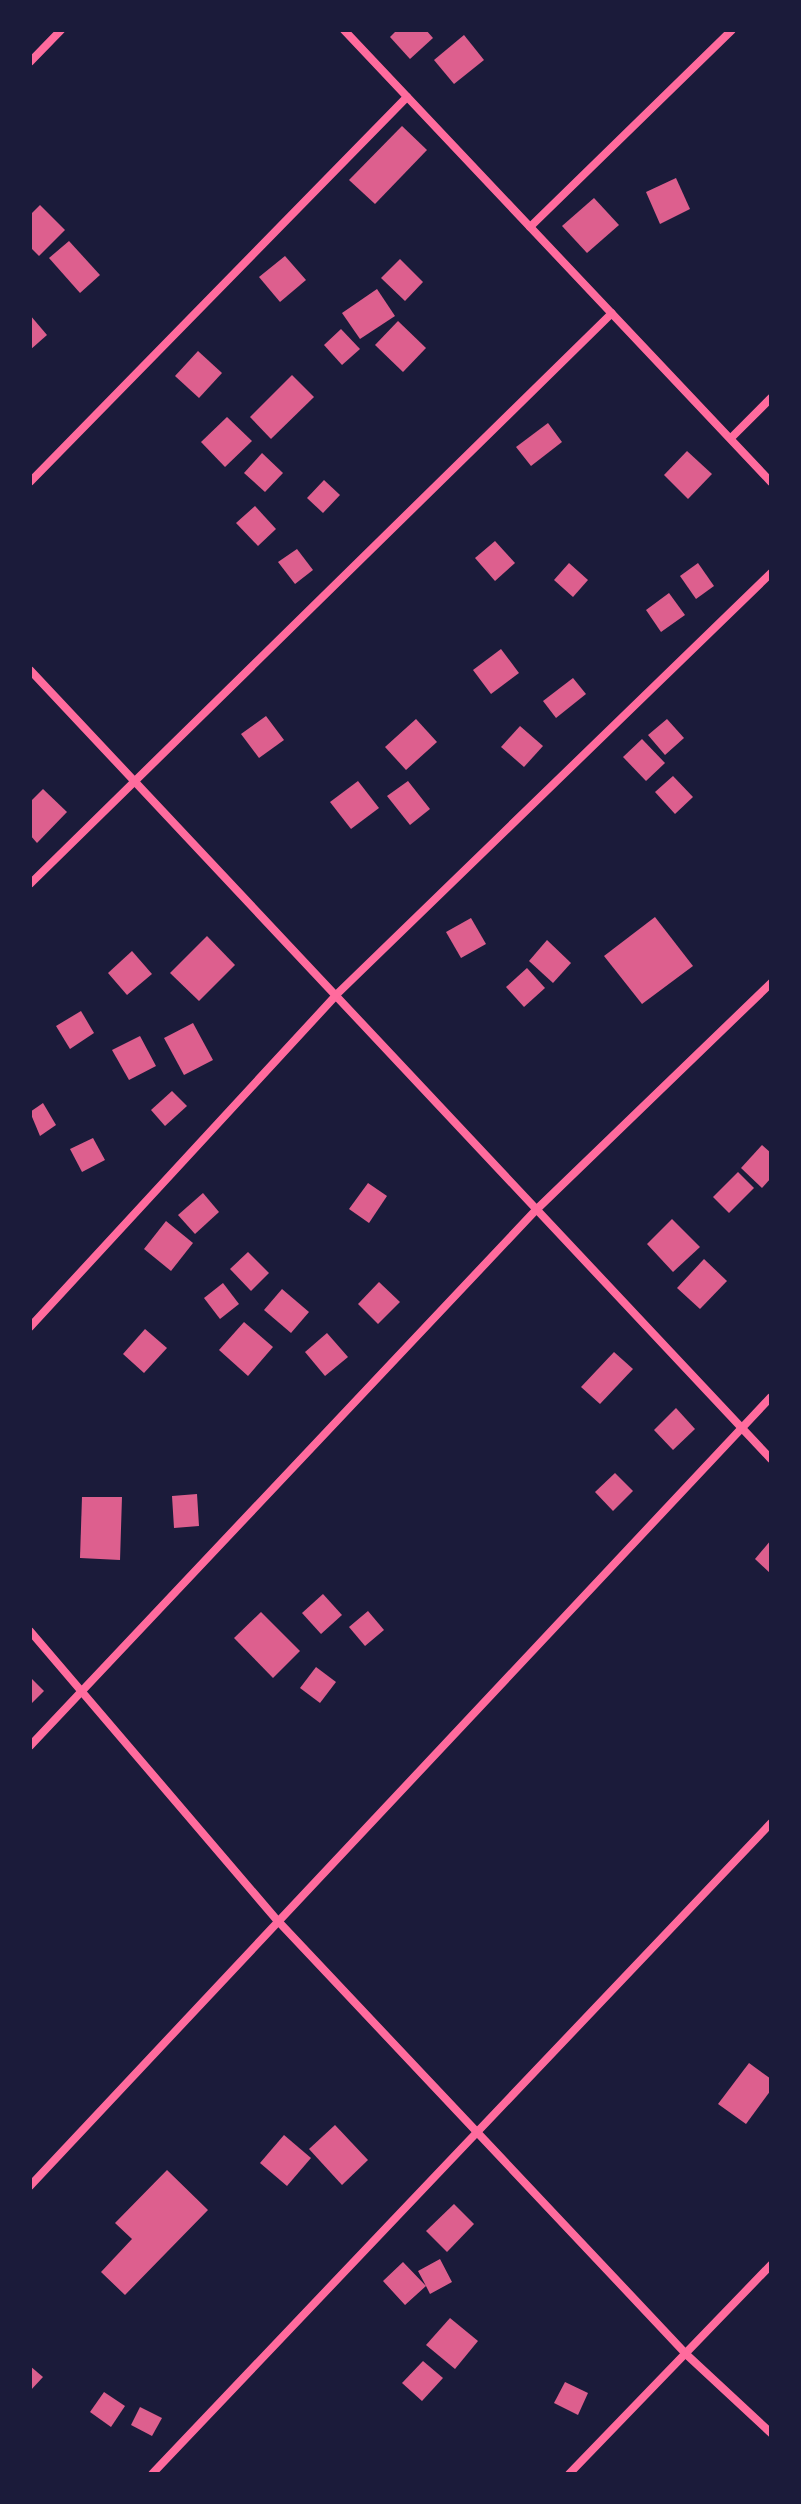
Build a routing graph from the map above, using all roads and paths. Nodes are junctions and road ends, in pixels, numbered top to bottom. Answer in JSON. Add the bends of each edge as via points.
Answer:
{"nodes":[{"id":1,"x":61,"y":30,"type":"edge"},
{"id":2,"x":344,"y":30,"type":"edge"},
{"id":3,"x":732,"y":30,"type":"edge"},
{"id":4,"x":30,"y":62,"type":"edge"},
{"id":5,"x":407,"y":97,"type":"junction"},
{"id":6,"x":530,"y":227,"type":"junction"},
{"id":7,"x":612,"y":313,"type":"junction"},
{"id":8,"x":771,"y":398,"type":"edge"},
{"id":9,"x":731,"y":438,"type":"junction"},
{"id":10,"x":30,"y":482,"type":"edge"},
{"id":11,"x":771,"y":482,"type":"edge"},
{"id":12,"x":771,"y":573,"type":"edge"},
{"id":13,"x":30,"y":670,"type":"edge"},
{"id":14,"x":130,"y":781,"type":"junction"},
{"id":15,"x":30,"y":884,"type":"edge"},
{"id":16,"x":771,"y":983,"type":"edge"},
{"id":17,"x":335,"y":996,"type":"junction"},
{"id":18,"x":536,"y":1210,"type":"junction"},
{"id":19,"x":30,"y":1327,"type":"edge"},
{"id":20,"x":771,"y":1397,"type":"edge"},
{"id":21,"x":742,"y":1428,"type":"junction"},
{"id":22,"x":771,"y":1459,"type":"edge"},
{"id":23,"x":30,"y":1631,"type":"edge"},
{"id":24,"x":80,"y":1690,"type":"junction"},
{"id":25,"x":30,"y":1746,"type":"edge"},
{"id":26,"x":771,"y":1823,"type":"edge"},
{"id":27,"x":277,"y":1920,"type":"junction"},
{"id":28,"x":481,"y":2134,"type":"junction"},
{"id":29,"x":30,"y":2186,"type":"edge"},
{"id":30,"x":771,"y":2265,"type":"edge"},
{"id":31,"x":687,"y":2355,"type":"junction"},
{"id":32,"x":771,"y":2433,"type":"edge"},
{"id":33,"x":152,"y":2474,"type":"edge"},
{"id":34,"x":569,"y":2474,"type":"edge"}],
"edges":[{"from":1,"to":4,"type":"street"},
{"from":2,"to":5,"type":"street"},
{"from":3,"to":6,"type":"street"},
{"from":5,"to":6,"type":"street"},
{"from":5,"to":10,"type":"street"},
{"from":6,"to":7,"type":"street"},
{"from":7,"to":9,"type":"street"},
{"from":7,"to":14,"type":"street"},
{"from":8,"to":9,"type":"street"},
{"from":9,"to":11,"type":"street"},
{"from":12,"to":17,"type":"street"},
{"from":13,"to":14,"type":"street"},
{"from":14,"to":15,"type":"street"},
{"from":14,"to":17,"type":"street"},
{"from":16,"to":18,"type":"street"},
{"from":17,"to":18,"type":"street"},
{"from":17,"to":19,"type":"street"},
{"from":18,"to":21,"type":"street"},
{"from":18,"to":24,"type":"street"},
{"from":20,"to":21,"type":"street"},
{"from":21,"to":22,"type":"street"},
{"from":21,"to":27,"type":"street"},
{"from":23,"to":24,"type":"street"},
{"from":24,"to":25,"type":"street"},
{"from":24,"to":27,"type":"street"},
{"from":26,"to":28,"type":"street"},
{"from":27,"to":28,"type":"street"},
{"from":27,"to":29,"type":"street"},
{"from":28,"to":31,"type":"street"},
{"from":28,"to":33,"type":"street"},
{"from":30,"to":31,"type":"street"},
{"from":31,"to":32,"type":"street"},
{"from":31,"to":34,"type":"street"}]}
